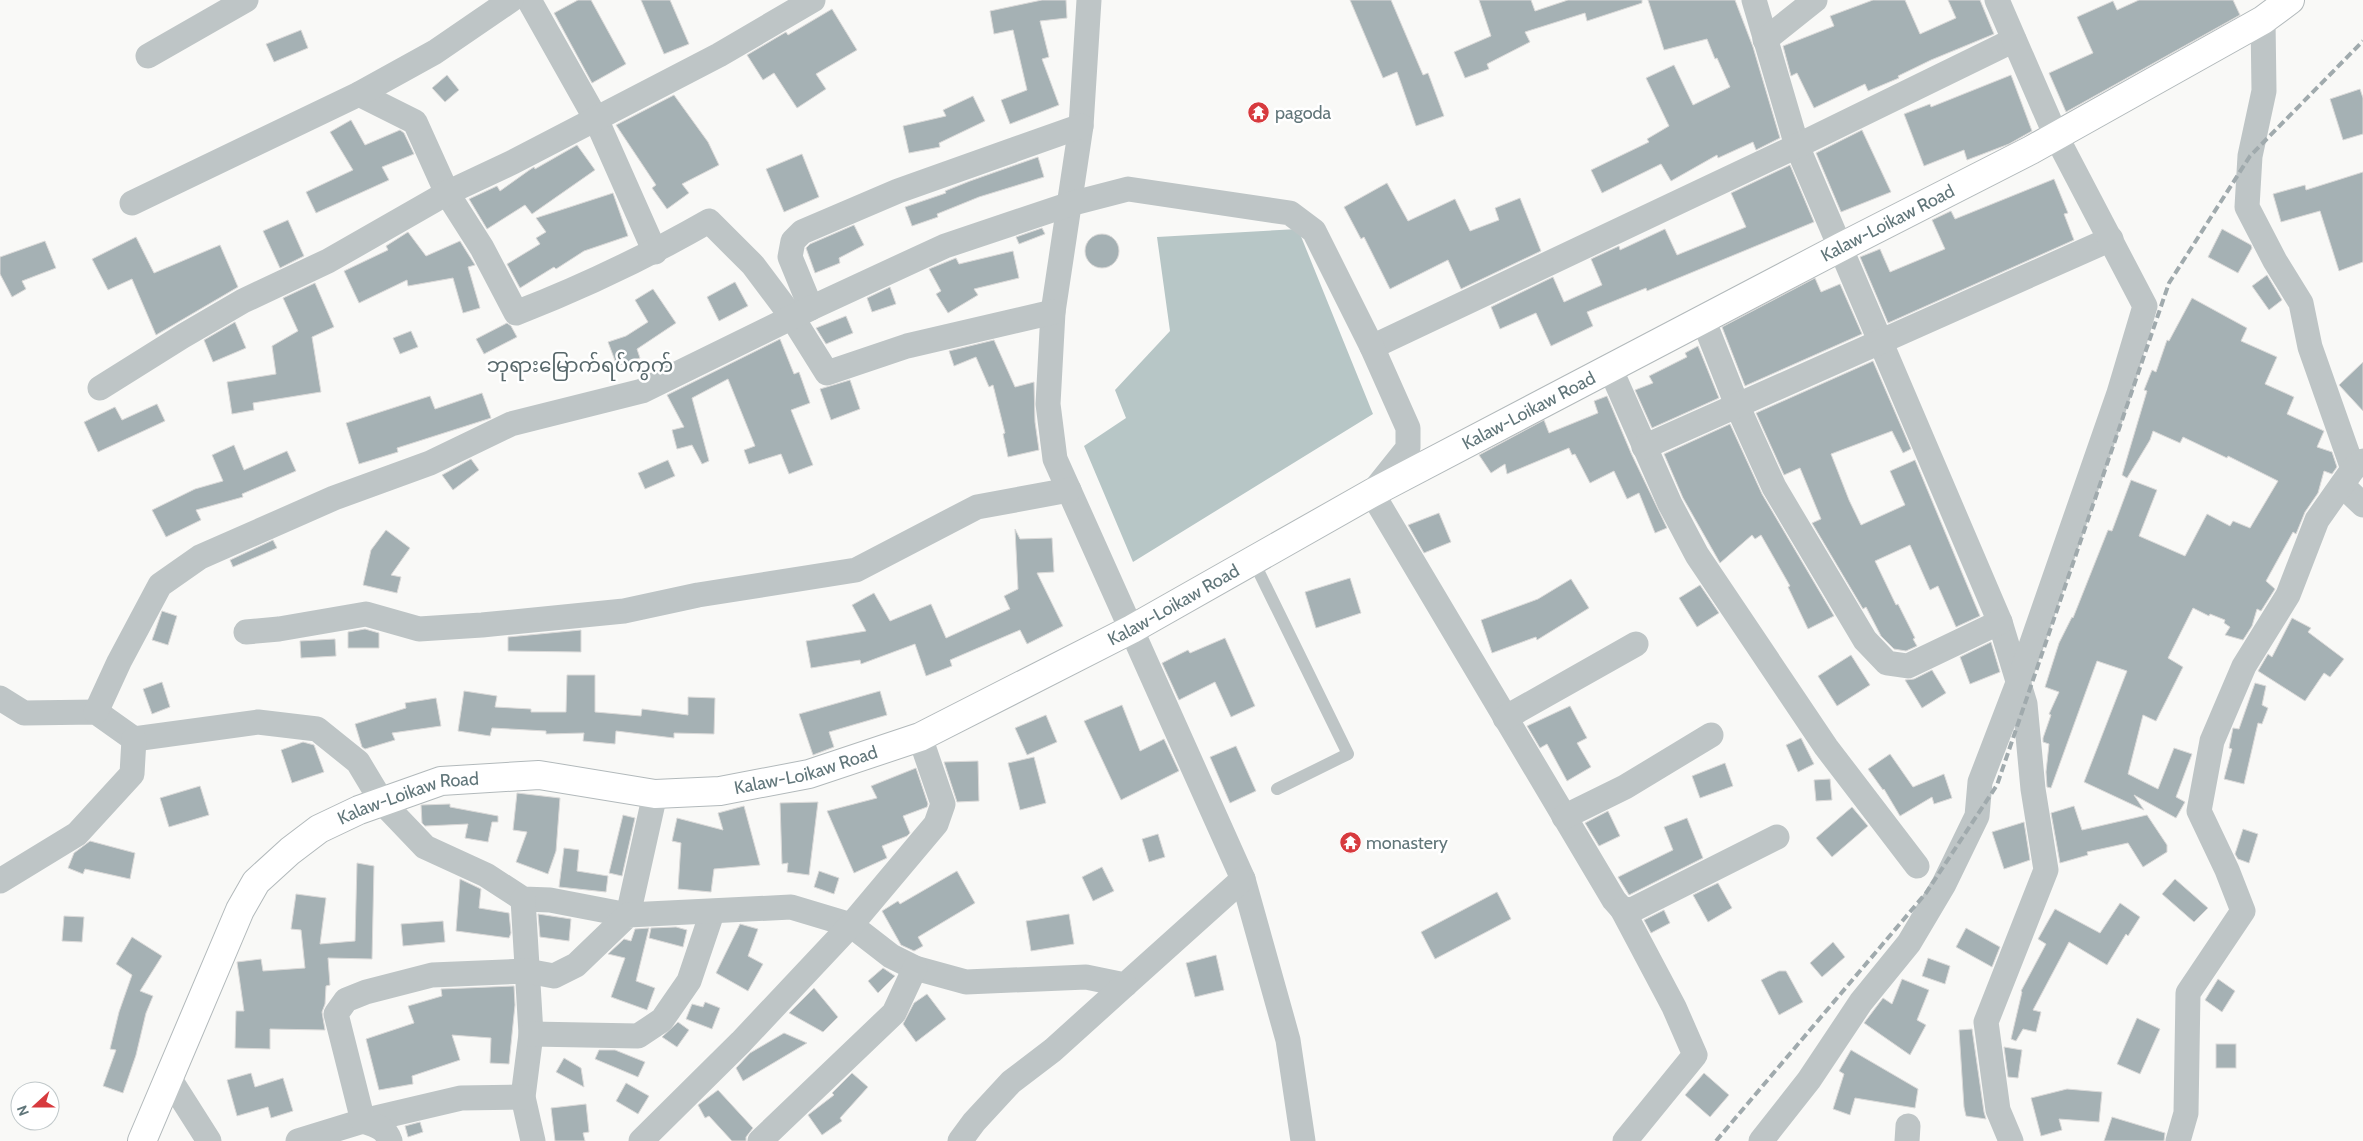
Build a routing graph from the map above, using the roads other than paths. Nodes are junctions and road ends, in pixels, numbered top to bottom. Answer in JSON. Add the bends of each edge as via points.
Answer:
{"nodes":[{"id":1,"x":246,"y":0,"type":"edge"},
{"id":2,"x":511,"y":0,"type":"edge"},
{"id":3,"x":529,"y":0,"type":"edge"},
{"id":4,"x":813,"y":0,"type":"edge"},
{"id":5,"x":1089,"y":0,"type":"edge"},
{"id":6,"x":1754,"y":0,"type":"edge"},
{"id":7,"x":1814,"y":0,"type":"edge"},
{"id":8,"x":1997,"y":0,"type":"edge"},
{"id":9,"x":2290,"y":0,"type":"edge"},
{"id":10,"x":2263,"y":20,"type":"junction"},
{"id":11,"x":1764,"y":40,"type":"junction"},
{"id":12,"x":2014,"y":40,"type":"junction"},
{"id":13,"x":148,"y":56,"type":"dead end"},
{"id":14,"x":359,"y":94,"type":"junction"},
{"id":15,"x":596,"y":119,"type":"junction"},
{"id":16,"x":1081,"y":126,"type":"junction"},
{"id":17,"x":2056,"y":136,"type":"junction"},
{"id":18,"x":1798,"y":146,"type":"junction"},
{"id":19,"x":447,"y":193,"type":"junction"},
{"id":20,"x":132,"y":203,"type":"dead end"},
{"id":21,"x":1070,"y":204,"type":"junction"},
{"id":22,"x":2111,"y":239,"type":"junction"},
{"id":23,"x":1841,"y":247,"type":"junction"},
{"id":24,"x":655,"y":252,"type":"junction"},
{"id":25,"x":801,"y":312,"type":"junction"},
{"id":26,"x":1053,"y":312,"type":"junction"},
{"id":27,"x":1702,"y":319,"type":"junction"},
{"id":28,"x":1881,"y":341,"type":"junction"},
{"id":29,"x":1372,"y":347,"type":"junction"},
{"id":30,"x":1610,"y":368,"type":"junction"},
{"id":31,"x":100,"y":388,"type":"dead end"},
{"id":32,"x":1737,"y":405,"type":"junction"},
{"id":33,"x":1644,"y":446,"type":"junction"},
{"id":34,"x":2353,"y":472,"type":"edge"},
{"id":35,"x":1069,"y":490,"type":"junction"},
{"id":36,"x":1372,"y":493,"type":"junction"},
{"id":37,"x":2363,"y":505,"type":"edge"},
{"id":38,"x":1253,"y":560,"type":"junction"},
{"id":39,"x":2000,"y":622,"type":"junction"},
{"id":40,"x":1132,"y":629,"type":"junction"},
{"id":41,"x":246,"y":632,"type":"dead end"},
{"id":42,"x":1636,"y":644,"type":"dead end"},
{"id":43,"x":2018,"y":683,"type":"junction"},
{"id":44,"x":0,"y":698,"type":"edge"},
{"id":45,"x":96,"y":712,"type":"junction"},
{"id":46,"x":1505,"y":718,"type":"junction"},
{"id":47,"x":1711,"y":735,"type":"dead end"},
{"id":48,"x":920,"y":737,"type":"junction"},
{"id":49,"x":134,"y":739,"type":"junction"},
{"id":50,"x":1277,"y":789,"type":"dead end"},
{"id":51,"x":655,"y":794,"type":"junction"},
{"id":52,"x":382,"y":802,"type":"junction"},
{"id":53,"x":1564,"y":817,"type":"junction"},
{"id":54,"x":1778,"y":837,"type":"dead end"},
{"id":55,"x":1917,"y":866,"type":"dead end"},
{"id":56,"x":1243,"y":879,"type":"junction"},
{"id":57,"x":0,"y":881,"type":"edge"},
{"id":58,"x":523,"y":899,"type":"junction"},
{"id":59,"x":1622,"y":909,"type":"junction"},
{"id":60,"x":712,"y":912,"type":"junction"},
{"id":61,"x":628,"y":915,"type":"junction"},
{"id":62,"x":851,"y":925,"type":"junction"},
{"id":63,"x":916,"y":968,"type":"junction"},
{"id":64,"x":527,"y":970,"type":"junction"},
{"id":65,"x":1125,"y":985,"type":"junction"},
{"id":66,"x":531,"y":1034,"type":"junction"},
{"id":67,"x":169,"y":1078,"type":"junction"},
{"id":68,"x":523,"y":1097,"type":"junction"},
{"id":69,"x":363,"y":1120,"type":"junction"},
{"id":70,"x":142,"y":1141,"type":"edge"},
{"id":71,"x":209,"y":1141,"type":"edge"},
{"id":72,"x":298,"y":1141,"type":"edge"},
{"id":73,"x":390,"y":1141,"type":"edge"},
{"id":74,"x":533,"y":1141,"type":"edge"},
{"id":75,"x":641,"y":1141,"type":"edge"},
{"id":76,"x":760,"y":1141,"type":"edge"},
{"id":77,"x":960,"y":1141,"type":"edge"},
{"id":78,"x":1303,"y":1141,"type":"edge"},
{"id":79,"x":1625,"y":1141,"type":"edge"},
{"id":80,"x":1761,"y":1141,"type":"edge"},
{"id":81,"x":2011,"y":1141,"type":"edge"},
{"id":82,"x":2178,"y":1141,"type":"edge"}],
"edges":[{"from":1,"to":13,"type":"street"},
{"from":2,"to":14,"type":"street","via":[[435,52]]},
{"from":3,"to":15,"type":"street"},
{"from":4,"to":15,"type":"street","via":[[719,55]]},
{"from":5,"to":16,"type":"street"},
{"from":6,"to":11,"type":"street"},
{"from":7,"to":11,"type":"street"},
{"from":8,"to":12,"type":"street"},
{"from":9,"to":10,"type":"main road","name":"Kalaw-Loikaw Road"},
{"from":10,"to":17,"type":"main road","name":"Kalaw-Loikaw Road"},
{"from":10,"to":34,"type":"street","via":[[2264,91],[2250,156],[2247,207],[2301,303],[2310,347]]},
{"from":11,"to":18,"type":"street"},
{"from":12,"to":17,"type":"street"},
{"from":12,"to":18,"type":"street"},
{"from":14,"to":19,"type":"street","via":[[415,122]]},
{"from":14,"to":20,"type":"street"},
{"from":15,"to":19,"type":"street"},
{"from":15,"to":24,"type":"street"},
{"from":16,"to":21,"type":"street"},
{"from":16,"to":25,"type":"street","via":[[898,191],[802,232],[793,241],[790,257]]},
{"from":17,"to":22,"type":"street"},
{"from":17,"to":23,"type":"main road","name":"Kalaw-Loikaw Road"},
{"from":18,"to":23,"type":"street"},
{"from":18,"to":29,"type":"street"},
{"from":19,"to":24,"type":"street","via":[[482,248],[516,312],[575,290]]},
{"from":19,"to":31,"type":"street","via":[[328,260],[243,301]]},
{"from":21,"to":25,"type":"street","via":[[945,246]]},
{"from":21,"to":26,"type":"street"},
{"from":21,"to":29,"type":"street","via":[[1128,189],[1290,212],[1314,231]]},
{"from":22,"to":28,"type":"street"},
{"from":22,"to":43,"type":"street","via":[[2145,306],[2119,393]]},
{"from":23,"to":27,"type":"main road","name":"Kalaw-Loikaw Road"},
{"from":23,"to":28,"type":"street"},
{"from":24,"to":25,"type":"street","via":[[709,221]]},
{"from":25,"to":26,"type":"street","via":[[827,373],[907,346]]},
{"from":25,"to":45,"type":"street","via":[[642,391],[510,424],[430,464],[334,498],[200,557],[160,585]]},
{"from":26,"to":35,"type":"street","via":[[1048,404],[1055,459]]},
{"from":27,"to":30,"type":"main road","name":"Kalaw-Loikaw Road"},
{"from":27,"to":32,"type":"street"},
{"from":28,"to":32,"type":"street"},
{"from":28,"to":39,"type":"street"},
{"from":29,"to":36,"type":"street","via":[[1408,428],[1408,448]]},
{"from":30,"to":33,"type":"street"},
{"from":30,"to":36,"type":"main road","name":"Kalaw-Loikaw Road"},
{"from":32,"to":33,"type":"street"},
{"from":32,"to":39,"type":"street","via":[[1774,487],[1865,640],[1887,663],[1908,666]]},
{"from":33,"to":55,"type":"street","via":[[1670,504],[1725,600],[1826,747]]},
{"from":34,"to":37,"type":"street"},
{"from":34,"to":82,"type":"street","via":[[2317,520],[2288,595],[2244,666],[2212,741],[2199,811],[2243,911],[2188,992],[2186,1113]]},
{"from":35,"to":40,"type":"street"},
{"from":35,"to":41,"type":"street","via":[[977,507],[856,570],[698,594],[624,611],[419,629],[366,614]]},
{"from":36,"to":38,"type":"main road","name":"Kalaw-Loikaw Road"},
{"from":36,"to":46,"type":"street"},
{"from":38,"to":40,"type":"main road","name":"Kalaw-Loikaw Road"},
{"from":38,"to":50,"type":"lane","via":[[1348,754]]},
{"from":39,"to":43,"type":"street"},
{"from":40,"to":48,"type":"main road","name":"Kalaw-Loikaw Road"},
{"from":40,"to":56,"type":"street"},
{"from":42,"to":46,"type":"street"},
{"from":43,"to":80,"type":"street","via":[[1980,782],[1977,816],[1944,884],[1909,943],[1861,1002],[1809,1080]]},
{"from":43,"to":81,"type":"street","via":[[2025,704],[2033,789],[2046,870],[1986,1022],[1998,1110]]},
{"from":44,"to":45,"type":"street","via":[[24,712]]},
{"from":45,"to":49,"type":"street"},
{"from":46,"to":53,"type":"street"},
{"from":47,"to":53,"type":"street","via":[[1625,788]]},
{"from":48,"to":51,"type":"main road","name":"Kalaw-Loikaw Road","via":[[809,774],[720,791]]},
{"from":48,"to":62,"type":"street","via":[[944,804],[936,824]]},
{"from":49,"to":52,"type":"street","via":[[258,722],[317,729],[358,762]]},
{"from":49,"to":57,"type":"street","via":[[132,774],[77,834]]},
{"from":51,"to":52,"type":"main road","name":"Kalaw-Loikaw Road","via":[[539,775],[441,781]]},
{"from":51,"to":61,"type":"street"},
{"from":52,"to":58,"type":"street","via":[[424,847],[486,875]]},
{"from":52,"to":67,"type":"main road","name":"Kalaw-Loikaw Road","via":[[319,829],[256,882],[240,910]]},
{"from":53,"to":59,"type":"street"},
{"from":54,"to":59,"type":"street","via":[[1632,910]]},
{"from":56,"to":65,"type":"street"},
{"from":56,"to":78,"type":"street","via":[[1288,1040]]},
{"from":58,"to":61,"type":"street","via":[[550,900]]},
{"from":58,"to":64,"type":"street"},
{"from":59,"to":79,"type":"street","via":[[1674,1007],[1695,1056]]},
{"from":60,"to":61,"type":"street"},
{"from":60,"to":62,"type":"street","via":[[791,907]]},
{"from":60,"to":66,"type":"street","via":[[689,981],[662,1020],[638,1036]]},
{"from":61,"to":64,"type":"street","via":[[576,965],[554,976]]},
{"from":62,"to":63,"type":"street","via":[[891,956]]},
{"from":62,"to":75,"type":"street","via":[[741,1042]]},
{"from":63,"to":65,"type":"street","via":[[966,982],[1086,977]]},
{"from":63,"to":76,"type":"street","via":[[894,1013]]},
{"from":64,"to":66,"type":"street"},
{"from":64,"to":69,"type":"street","via":[[432,975],[346,1000],[336,1014]]},
{"from":65,"to":77,"type":"street","via":[[1053,1050],[1011,1082]]},
{"from":66,"to":68,"type":"street"},
{"from":67,"to":70,"type":"main road","name":"Kalaw-Loikaw Road"},
{"from":67,"to":71,"type":"street"},
{"from":68,"to":69,"type":"street","via":[[461,1098]]},
{"from":68,"to":74,"type":"street"},
{"from":69,"to":72,"type":"street"},
{"from":69,"to":73,"type":"street","via":[[380,1127]]}]}
